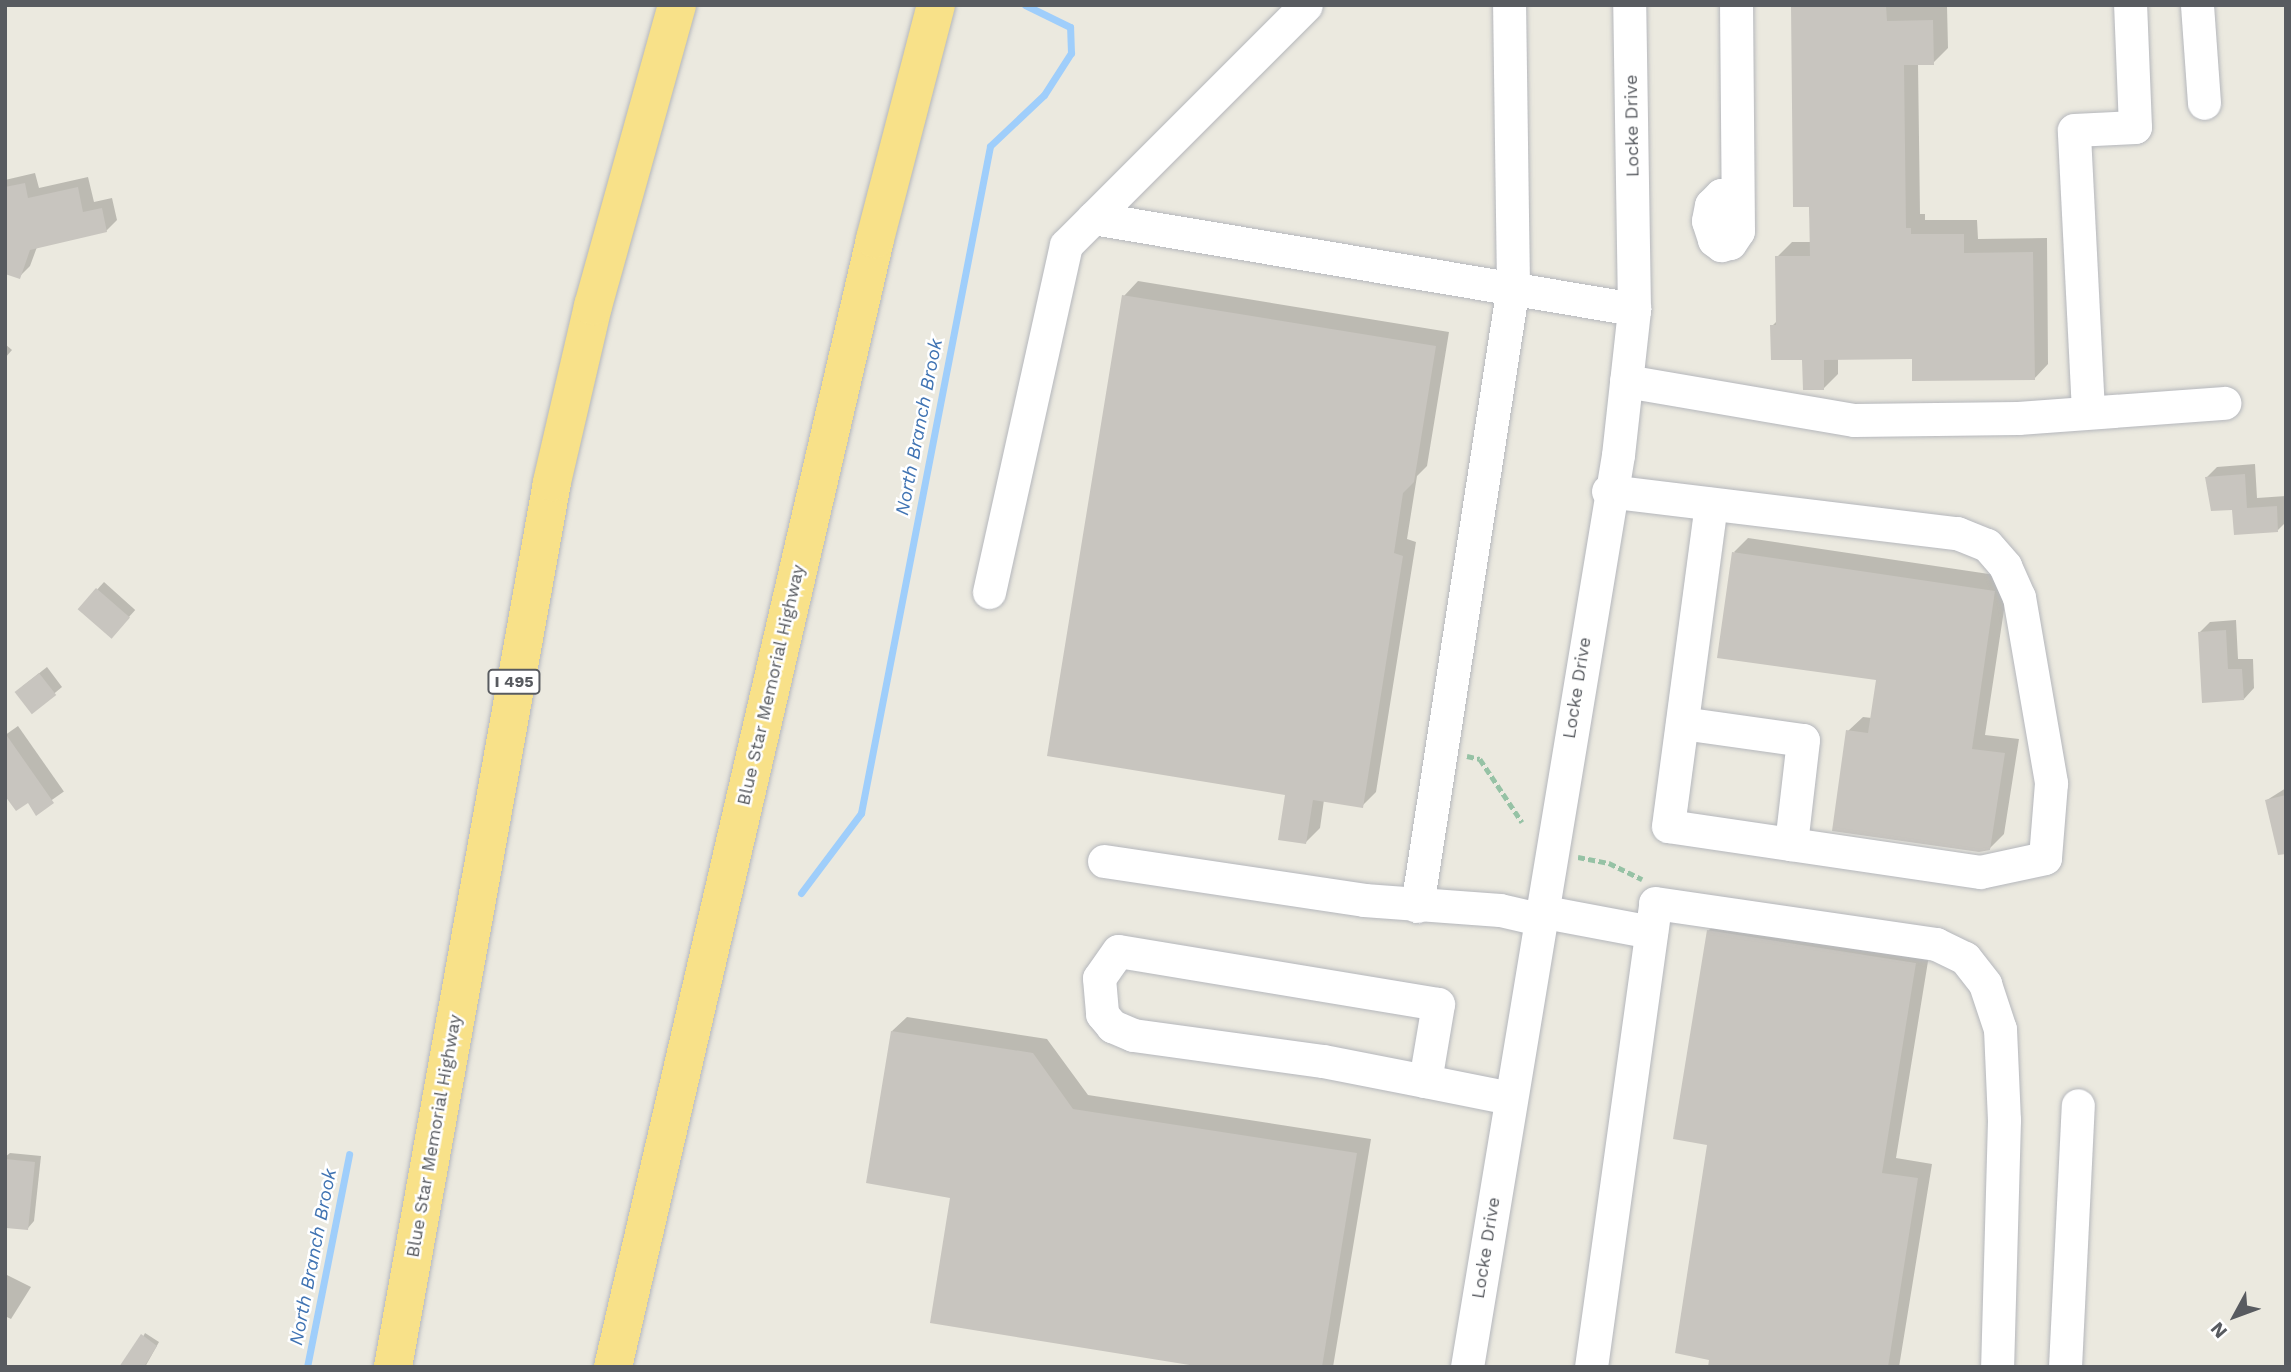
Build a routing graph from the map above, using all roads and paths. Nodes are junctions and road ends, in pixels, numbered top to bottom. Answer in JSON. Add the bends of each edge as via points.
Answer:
{"nodes":[{"id":1,"x":677,"y":5,"type":"edge"},
{"id":2,"x":936,"y":5,"type":"edge"},
{"id":3,"x":1306,"y":5,"type":"edge"},
{"id":4,"x":1509,"y":5,"type":"edge"},
{"id":5,"x":1629,"y":5,"type":"edge"},
{"id":6,"x":1736,"y":5,"type":"edge"},
{"id":7,"x":2130,"y":5,"type":"edge"},
{"id":8,"x":2197,"y":5,"type":"edge"},
{"id":9,"x":2204,"y":103,"type":"dead end"},
{"id":10,"x":1734,"y":197,"type":"dead end"},
{"id":11,"x":1093,"y":218,"type":"junction"},
{"id":12,"x":1513,"y":286,"type":"junction"},
{"id":13,"x":1634,"y":309,"type":"junction"},
{"id":14,"x":1626,"y":381,"type":"junction"},
{"id":15,"x":2224,"y":402,"type":"dead end"},
{"id":16,"x":2088,"y":411,"type":"junction"},
{"id":17,"x":1608,"y":491,"type":"junction"},
{"id":18,"x":1711,"y":504,"type":"junction"},
{"id":19,"x":989,"y":592,"type":"dead end"},
{"id":20,"x":1682,"y":723,"type":"junction"},
{"id":21,"x":1480,"y":759,"type":"dead end"},
{"id":22,"x":1522,"y":822,"type":"dead end"},
{"id":23,"x":1791,"y":844,"type":"junction"},
{"id":24,"x":1575,"y":856,"type":"dead end"},
{"id":25,"x":1104,"y":861,"type":"dead end"},
{"id":26,"x":1417,"y":906,"type":"junction"},
{"id":27,"x":1540,"y":915,"type":"junction"},
{"id":28,"x":1653,"y":918,"type":"junction"},
{"id":29,"x":1424,"y":1081,"type":"junction"},
{"id":30,"x":1510,"y":1098,"type":"junction"},
{"id":31,"x":2078,"y":1104,"type":"dead end"},
{"id":32,"x":393,"y":1367,"type":"edge"},
{"id":33,"x":613,"y":1367,"type":"edge"},
{"id":34,"x":1467,"y":1367,"type":"edge"},
{"id":35,"x":1591,"y":1367,"type":"edge"},
{"id":36,"x":1997,"y":1367,"type":"edge"},
{"id":37,"x":2065,"y":1367,"type":"edge"}],
"edges":[{"from":1,"to":32,"type":"highway","name":"Blue Star Memorial Highway","number":"I 495","via":[[593,306],[552,482]]},
{"from":2,"to":33,"type":"highway","name":"Blue Star Memorial Highway","via":[[875,239]]},
{"from":3,"to":11,"type":"street"},
{"from":4,"to":12,"type":"street"},
{"from":5,"to":13,"type":"street","name":"Locke Drive"},
{"from":6,"to":10,"type":"street"},
{"from":7,"to":16,"type":"street","via":[[2135,127],[2074,130]]},
{"from":8,"to":9,"type":"street"},
{"from":11,"to":12,"type":"street"},
{"from":11,"to":19,"type":"street","via":[[1066,245]]},
{"from":12,"to":13,"type":"street"},
{"from":12,"to":26,"type":"street"},
{"from":13,"to":14,"type":"street","name":"Locke Drive"},
{"from":14,"to":16,"type":"street","via":[[1854,420],[2018,418]]},
{"from":14,"to":17,"type":"street","name":"Locke Drive"},
{"from":15,"to":16,"type":"street"},
{"from":17,"to":18,"type":"street"},
{"from":17,"to":27,"type":"street","name":"Locke Drive"},
{"from":18,"to":20,"type":"street"},
{"from":18,"to":23,"type":"street","via":[[1957,533],[1987,545],[2005,566],[2019,597],[2051,783],[2045,858],[1980,872]]},
{"from":20,"to":23,"type":"street","via":[[1803,740]]},
{"from":20,"to":23,"type":"street","via":[[1668,826]]},
{"from":21,"to":22,"type":"path"},
{"from":24,"to":28,"type":"path","via":[[1609,863],[1640,877],[1654,893]]},
{"from":25,"to":26,"type":"street"},
{"from":26,"to":27,"type":"street"},
{"from":27,"to":28,"type":"street"},
{"from":27,"to":30,"type":"street","name":"Locke Drive"},
{"from":28,"to":35,"type":"street"},
{"from":28,"to":36,"type":"street","via":[[1936,944],[1965,958],[1985,984],[2000,1028],[2004,1120]]},
{"from":29,"to":29,"type":"street","via":[[1323,1060],[1133,1035],[1112,1026],[1102,1014],[1099,978],[1118,951],[1438,1004]]},
{"from":29,"to":30,"type":"street"},
{"from":30,"to":34,"type":"street","name":"Locke Drive"},
{"from":31,"to":37,"type":"street"}]}
